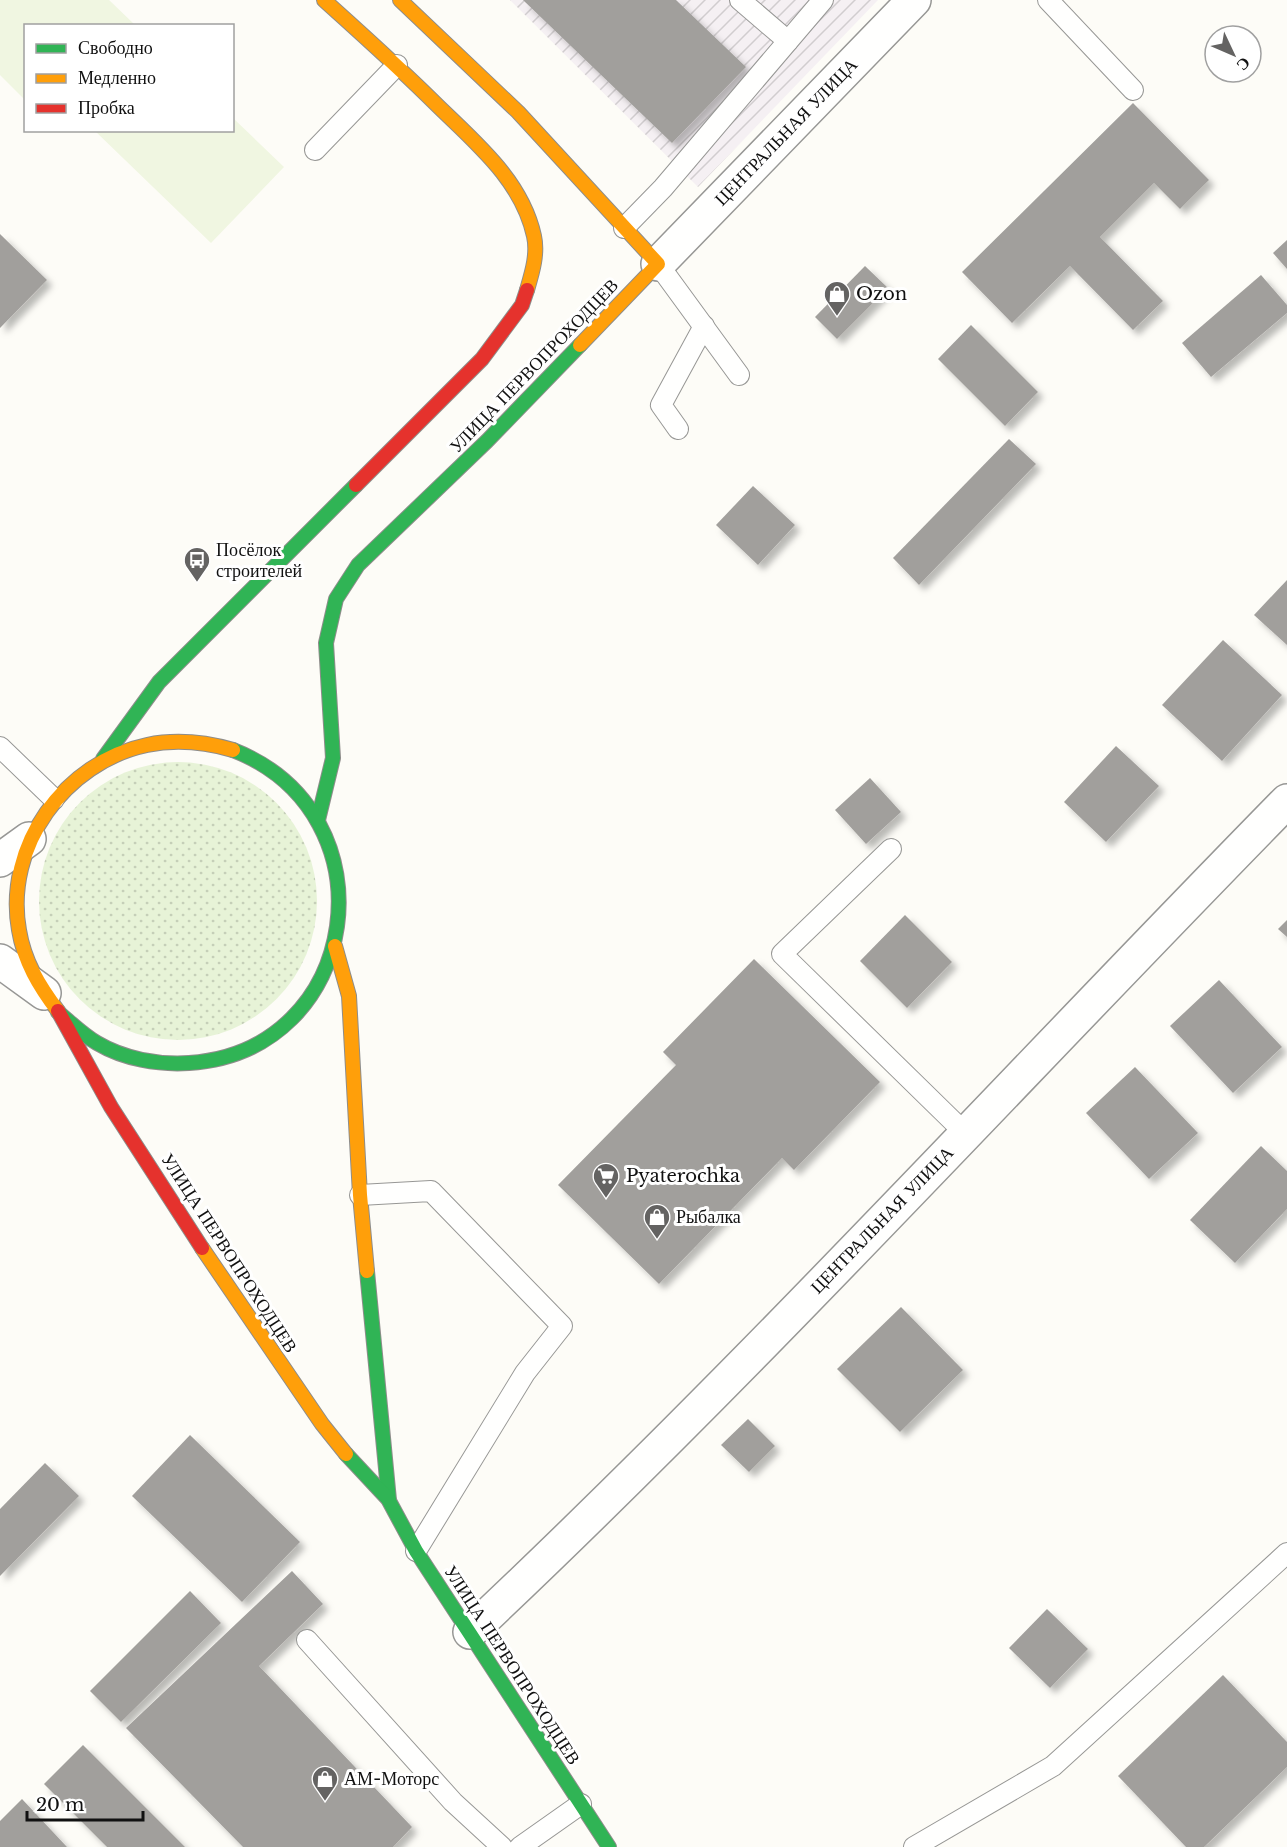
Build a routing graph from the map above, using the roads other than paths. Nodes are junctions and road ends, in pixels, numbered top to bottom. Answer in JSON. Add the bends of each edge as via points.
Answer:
{"nodes":[{"id":1,"x":324,"y":0,"type":"edge"},
{"id":2,"x":400,"y":0,"type":"edge"},
{"id":3,"x":740,"y":0,"type":"edge"},
{"id":4,"x":823,"y":0,"type":"edge"},
{"id":5,"x":914,"y":0,"type":"edge"},
{"id":6,"x":1048,"y":0,"type":"edge"},
{"id":7,"x":788,"y":41,"type":"junction"},
{"id":8,"x":397,"y":65,"type":"junction"},
{"id":9,"x":1133,"y":90,"type":"dead end"},
{"id":10,"x":315,"y":150,"type":"dead end"},
{"id":11,"x":624,"y":228,"type":"junction"},
{"id":12,"x":658,"y":264,"type":"junction"},
{"id":13,"x":704,"y":326,"type":"junction"},
{"id":14,"x":739,"y":375,"type":"dead end"},
{"id":15,"x":678,"y":429,"type":"dead end"},
{"id":16,"x":0,"y":747,"type":"edge"},
{"id":17,"x":103,"y":759,"type":"junction"},
{"id":18,"x":54,"y":799,"type":"junction"},
{"id":19,"x":1287,"y":801,"type":"edge"},
{"id":20,"x":318,"y":820,"type":"junction"},
{"id":21,"x":29,"y":839,"type":"junction"},
{"id":22,"x":891,"y":849,"type":"dead end"},
{"id":23,"x":0,"y":860,"type":"edge"},
{"id":24,"x":335,"y":946,"type":"junction"},
{"id":25,"x":0,"y":961,"type":"edge"},
{"id":26,"x":51,"y":1002,"type":"junction"},
{"id":27,"x":965,"y":1133,"type":"junction"},
{"id":28,"x":360,"y":1195,"type":"junction"},
{"id":29,"x":388,"y":1500,"type":"junction"},
{"id":30,"x":416,"y":1551,"type":"junction"},
{"id":31,"x":1287,"y":1553,"type":"edge"},
{"id":32,"x":470,"y":1632,"type":"junction"},
{"id":33,"x":307,"y":1640,"type":"dead end"},
{"id":34,"x":582,"y":1804,"type":"junction"},
{"id":35,"x":502,"y":1847,"type":"edge"},
{"id":36,"x":520,"y":1847,"type":"edge"},
{"id":37,"x":609,"y":1847,"type":"edge"},
{"id":38,"x":914,"y":1847,"type":"edge"}],
"edges":[{"from":1,"to":8,"type":"street","name":"УЛИЦА ПЕРВОПРОХОДЦЕВ"},
{"from":2,"to":11,"type":"street","via":[[518,112]]},
{"from":3,"to":7,"type":"lane"},
{"from":4,"to":7,"type":"lane"},
{"from":5,"to":12,"type":"street","name":"ЦЕНТРАЛЬНАЯ УЛИЦА"},
{"from":6,"to":9,"type":"lane"},
{"from":7,"to":11,"type":"lane"},
{"from":8,"to":10,"type":"lane"},
{"from":8,"to":17,"type":"street","name":"УЛИЦА ПЕРВОПРОХОДЦЕВ","via":[[497,163],[523,203],[535,238],[534,267],[522,305],[482,359],[159,682]]},
{"from":11,"to":12,"type":"street"},
{"from":12,"to":13,"type":"lane"},
{"from":12,"to":20,"type":"street","name":"УЛИЦА ПЕРВОПРОХОДЦЕВ","via":[[487,441],[358,565],[336,599],[326,643],[333,758]]},
{"from":13,"to":14,"type":"lane"},
{"from":13,"to":15,"type":"lane","via":[[661,405]]},
{"from":16,"to":18,"type":"lane"},
{"from":17,"to":18,"type":"street","name":"УЛИЦА ПЕРВОПРОХОДЦЕВ"},
{"from":17,"to":20,"type":"street","name":"УЛИЦА ПЕРВОПРОХОДЦЕВ","via":[[141,745],[182,741],[223,747],[260,762],[293,787]]},
{"from":18,"to":21,"type":"street","name":"УЛИЦА ПЕРВОПРОХОДЦЕВ"},
{"from":19,"to":27,"type":"street","name":"ЦЕНТРАЛЬНАЯ УЛИЦА"},
{"from":20,"to":24,"type":"street","name":"УЛИЦА ПЕРВОПРОХОДЦЕВ","via":[[335,860],[341,902]]},
{"from":21,"to":23,"type":"street"},
{"from":21,"to":26,"type":"street","name":"УЛИЦА ПЕРВОПРОХОДЦЕВ","via":[[19,878],[17,918],[26,957]]},
{"from":22,"to":27,"type":"lane","via":[[782,954]]},
{"from":24,"to":26,"type":"street","name":"УЛИЦА ПЕРВОПРОХОДЦЕВ","via":[[315,991],[282,1028],[239,1053],[191,1065],[142,1061],[96,1043]]},
{"from":24,"to":28,"type":"street","name":"УЛИЦА ПЕРВОПРОХОДЦЕВ","via":[[349,996]]},
{"from":25,"to":26,"type":"street"},
{"from":26,"to":29,"type":"street","name":"УЛИЦА ПЕРВОПРОХОДЦЕВ","via":[[81,1058],[213,1264],[338,1447]]},
{"from":27,"to":32,"type":"street","name":"ЦЕНТРАЛЬНАЯ УЛИЦА","via":[[605,1503]]},
{"from":28,"to":29,"type":"street","name":"УЛИЦА ПЕРВОПРОХОДЦЕВ"},
{"from":28,"to":30,"type":"lane","via":[[431,1191],[562,1326],[525,1373]]},
{"from":29,"to":30,"type":"street","name":"УЛИЦА ПЕРВОПРОХОДЦЕВ"},
{"from":30,"to":32,"type":"street","name":"УЛИЦА ПЕРВОПРОХОДЦЕВ"},
{"from":31,"to":38,"type":"lane","via":[[1053,1766]]},
{"from":32,"to":34,"type":"street","name":"УЛИЦА ПЕРВОПРОХОДЦЕВ"},
{"from":33,"to":35,"type":"lane","via":[[453,1802]]},
{"from":34,"to":36,"type":"lane"},
{"from":34,"to":37,"type":"street","name":"УЛИЦА ПЕРВОПРОХОДЦЕВ"}]}
